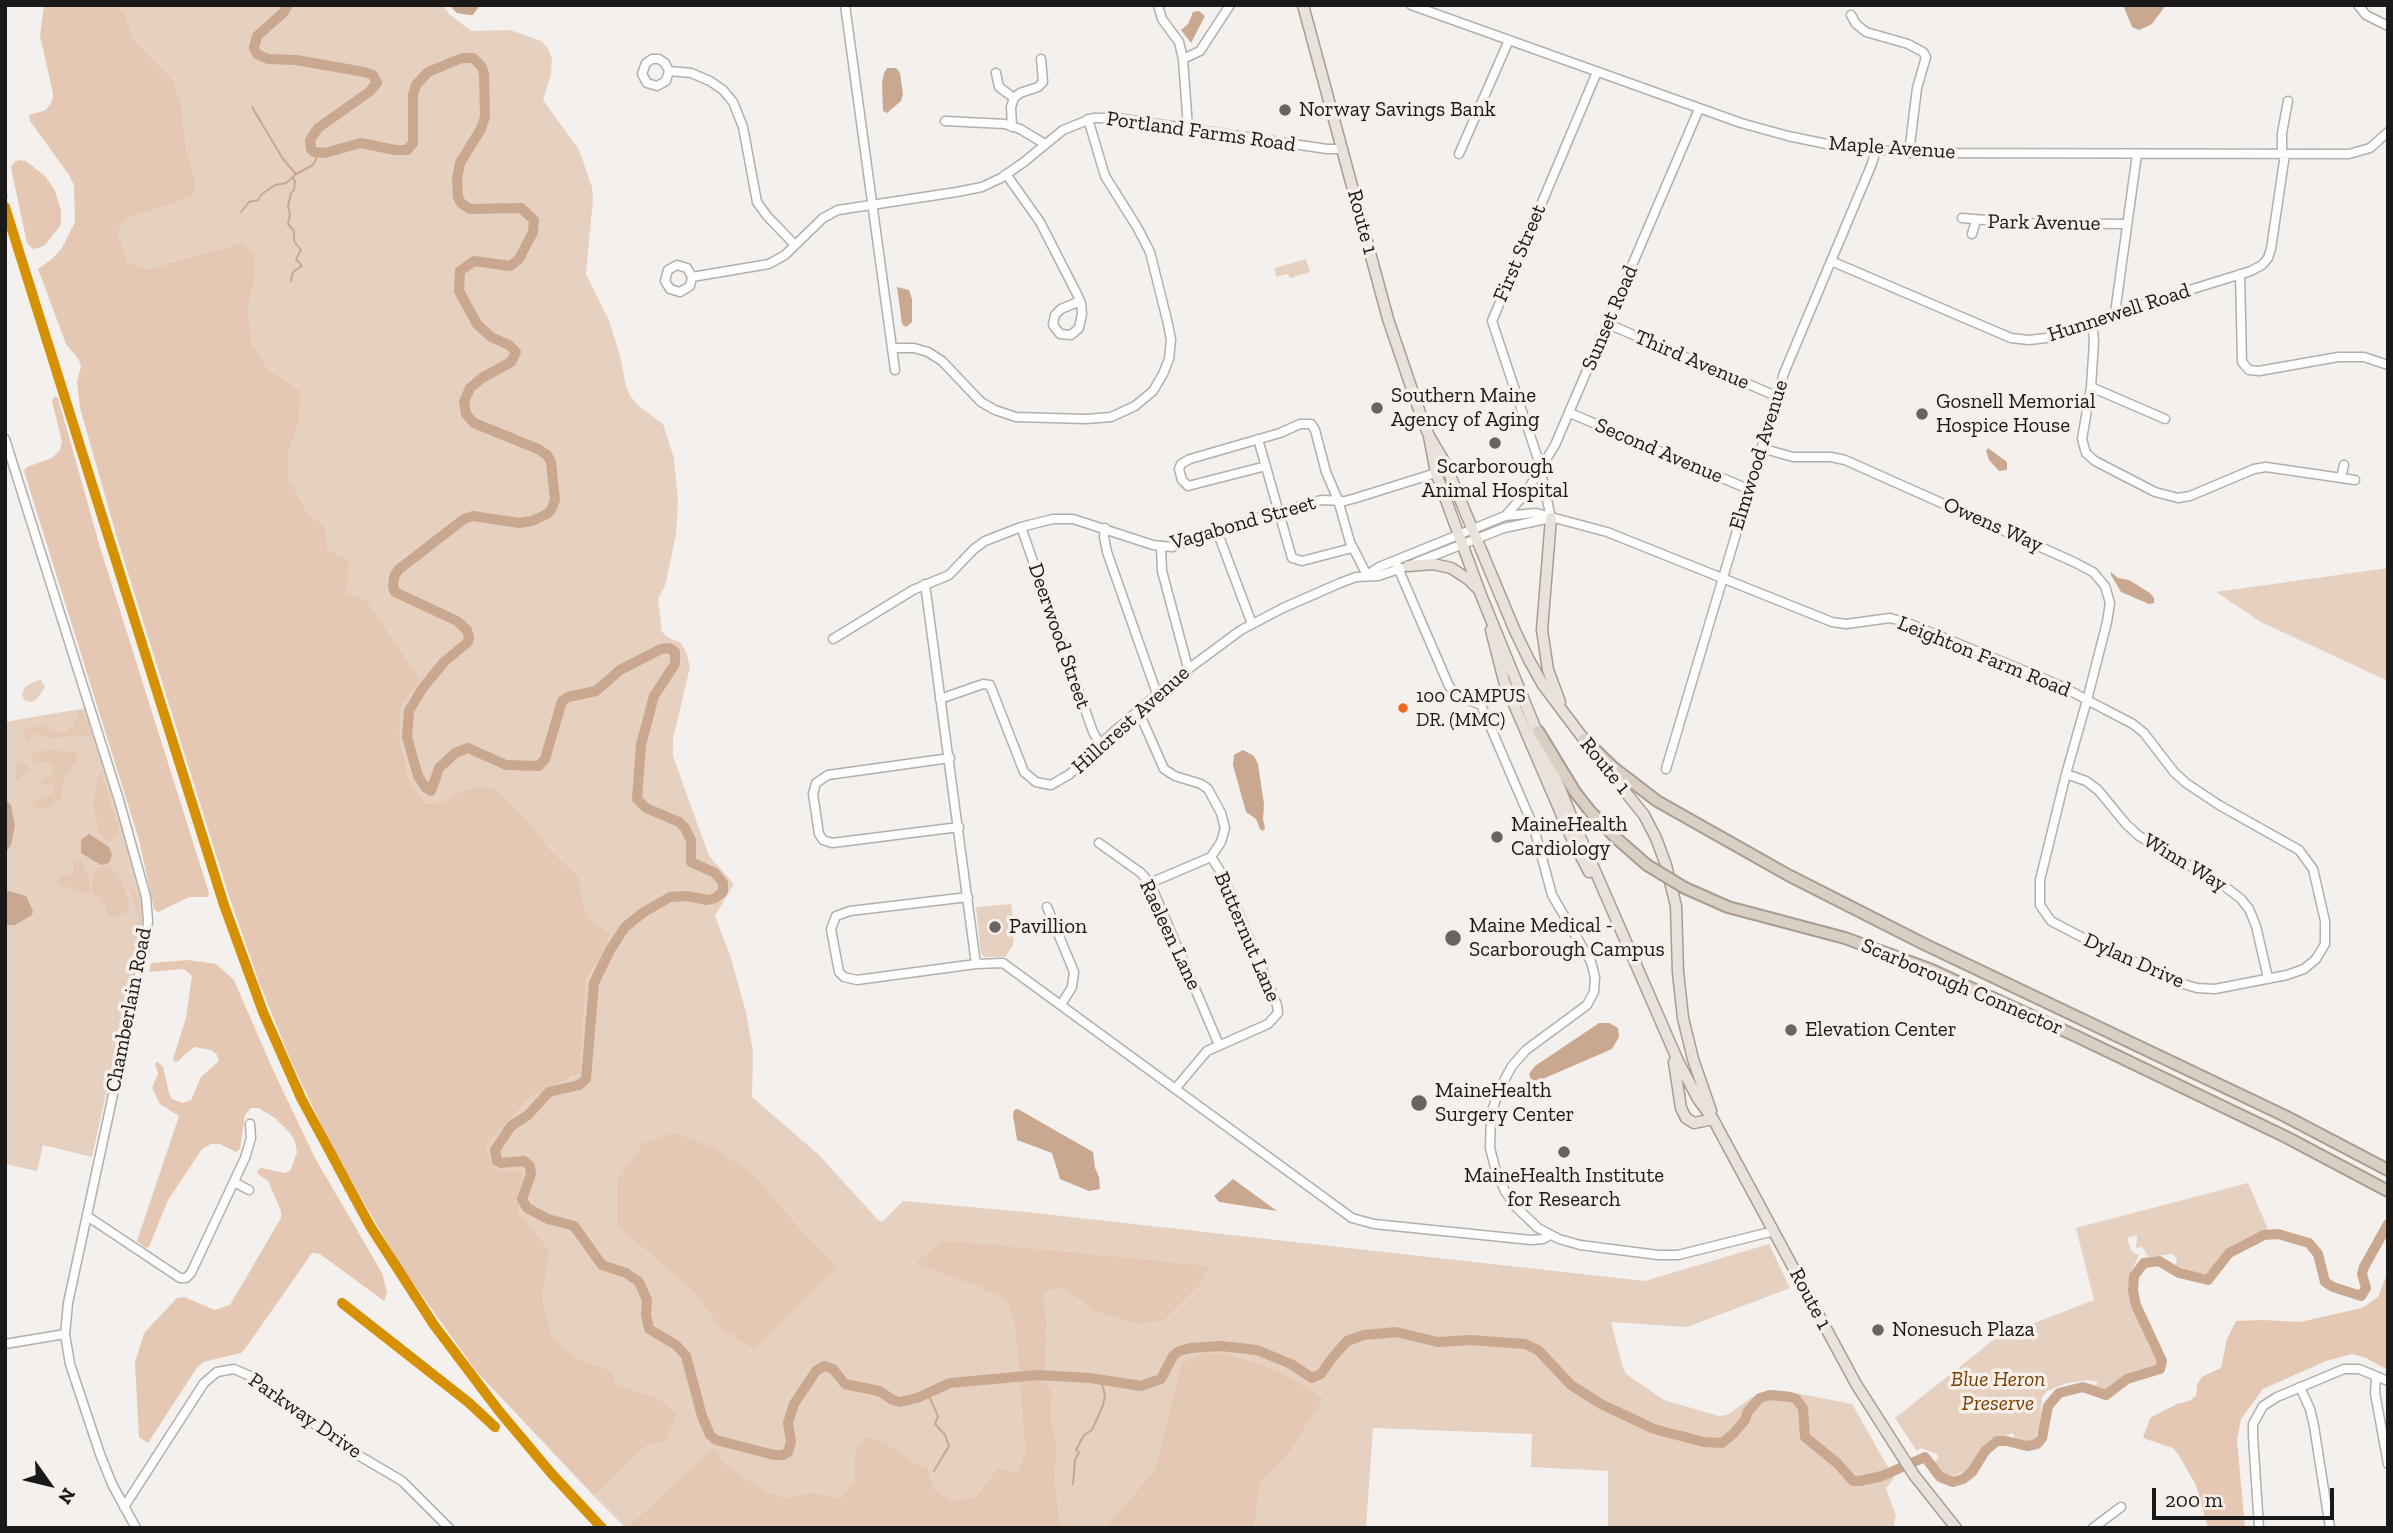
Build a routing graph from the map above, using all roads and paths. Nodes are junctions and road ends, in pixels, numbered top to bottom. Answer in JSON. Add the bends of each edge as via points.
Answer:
{"nodes":[{"id":1,"x":845,"y":5,"type":"edge"},
{"id":2,"x":1158,"y":5,"type":"edge"},
{"id":3,"x":1230,"y":5,"type":"edge"},
{"id":4,"x":1303,"y":5,"type":"edge"},
{"id":5,"x":1411,"y":5,"type":"edge"},
{"id":6,"x":2358,"y":5,"type":"edge"},
{"id":7,"x":1851,"y":15,"type":"dead end"},
{"id":8,"x":2388,"y":26,"type":"edge"},
{"id":9,"x":1509,"y":40,"type":"junction"},
{"id":10,"x":1041,"y":59,"type":"dead end"},
{"id":11,"x":1183,"y":59,"type":"junction"},
{"id":12,"x":669,"y":71,"type":"dead end"},
{"id":13,"x":1597,"y":72,"type":"junction"},
{"id":14,"x":996,"y":73,"type":"dead end"},
{"id":15,"x":1014,"y":99,"type":"junction"},
{"id":16,"x":2288,"y":101,"type":"dead end"},
{"id":17,"x":1699,"y":109,"type":"junction"},
{"id":18,"x":1088,"y":119,"type":"junction"},
{"id":19,"x":945,"y":121,"type":"dead end"},
{"id":20,"x":1012,"y":127,"type":"junction"},
{"id":21,"x":1188,"y":128,"type":"junction"},
{"id":22,"x":2388,"y":132,"type":"edge"},
{"id":23,"x":1045,"y":144,"type":"junction"},
{"id":24,"x":1342,"y":149,"type":"junction"},
{"id":25,"x":1875,"y":150,"type":"junction"},
{"id":26,"x":1909,"y":153,"type":"junction"},
{"id":27,"x":1459,"y":154,"type":"dead end"},
{"id":28,"x":2137,"y":154,"type":"junction"},
{"id":29,"x":2284,"y":154,"type":"junction"},
{"id":30,"x":1006,"y":174,"type":"junction"},
{"id":31,"x":872,"y":204,"type":"junction"},
{"id":32,"x":1962,"y":218,"type":"dead end"},
{"id":33,"x":1976,"y":221,"type":"junction"},
{"id":34,"x":2126,"y":224,"type":"junction"},
{"id":35,"x":1972,"y":234,"type":"dead end"},
{"id":36,"x":795,"y":245,"type":"junction"},
{"id":37,"x":1831,"y":261,"type":"junction"},
{"id":38,"x":2240,"y":274,"type":"junction"},
{"id":39,"x":692,"y":277,"type":"dead end"},
{"id":40,"x":1080,"y":301,"type":"junction"},
{"id":41,"x":2115,"y":313,"type":"junction"},
{"id":42,"x":2092,"y":322,"type":"junction"},
{"id":43,"x":1608,"y":324,"type":"junction"},
{"id":44,"x":892,"y":348,"type":"junction"},
{"id":45,"x":2388,"y":365,"type":"edge"},
{"id":46,"x":895,"y":370,"type":"dead end"},
{"id":47,"x":2091,"y":387,"type":"junction"},
{"id":48,"x":1776,"y":396,"type":"junction"},
{"id":49,"x":1570,"y":413,"type":"junction"},
{"id":50,"x":2165,"y":419,"type":"dead end"},
{"id":51,"x":1429,"y":436,"type":"junction"},
{"id":52,"x":5,"y":439,"type":"edge"},
{"id":53,"x":1258,"y":439,"type":"junction"},
{"id":54,"x":1761,"y":448,"type":"junction"},
{"id":55,"x":7,"y":454,"type":"edge"},
{"id":56,"x":2344,"y":465,"type":"dead end"},
{"id":57,"x":1266,"y":466,"type":"junction"},
{"id":58,"x":1542,"y":470,"type":"junction"},
{"id":59,"x":1436,"y":473,"type":"junction"},
{"id":60,"x":2341,"y":478,"type":"junction"},
{"id":61,"x":2355,"y":480,"type":"dead end"},
{"id":62,"x":1748,"y":489,"type":"junction"},
{"id":63,"x":1525,"y":494,"type":"junction"},
{"id":64,"x":1548,"y":495,"type":"junction"},
{"id":65,"x":1338,"y":500,"type":"junction"},
{"id":66,"x":1278,"y":512,"type":"junction"},
{"id":67,"x":1505,"y":516,"type":"junction"},
{"id":68,"x":1550,"y":518,"type":"junction"},
{"id":69,"x":1021,"y":527,"type":"junction"},
{"id":70,"x":1105,"y":528,"type":"junction"},
{"id":71,"x":1217,"y":531,"type":"junction"},
{"id":72,"x":1474,"y":534,"type":"junction"},
{"id":73,"x":1461,"y":539,"type":"junction"},
{"id":74,"x":1161,"y":547,"type":"junction"},
{"id":75,"x":1352,"y":548,"type":"junction"},
{"id":76,"x":1401,"y":565,"type":"junction"},
{"id":77,"x":1367,"y":575,"type":"junction"},
{"id":78,"x":1722,"y":578,"type":"junction"},
{"id":79,"x":925,"y":584,"type":"junction"},
{"id":80,"x":1481,"y":595,"type":"junction"},
{"id":81,"x":1489,"y":612,"type":"junction"},
{"id":82,"x":1252,"y":624,"type":"junction"},
{"id":83,"x":833,"y":639,"type":"dead end"},
{"id":84,"x":1188,"y":668,"type":"junction"},
{"id":85,"x":1157,"y":694,"type":"junction"},
{"id":86,"x":940,"y":699,"type":"junction"},
{"id":87,"x":2087,"y":700,"type":"junction"},
{"id":88,"x":1138,"y":710,"type":"junction"},
{"id":89,"x":1569,"y":722,"type":"junction"},
{"id":90,"x":1538,"y":731,"type":"junction"},
{"id":91,"x":1584,"y":738,"type":"junction"},
{"id":92,"x":1100,"y":744,"type":"junction"},
{"id":93,"x":950,"y":758,"type":"junction"},
{"id":94,"x":1666,"y":769,"type":"dead end"},
{"id":95,"x":2066,"y":774,"type":"junction"},
{"id":96,"x":959,"y":827,"type":"junction"},
{"id":97,"x":1099,"y":843,"type":"dead end"},
{"id":98,"x":1211,"y":857,"type":"junction"},
{"id":99,"x":1150,"y":883,"type":"junction"},
{"id":100,"x":968,"y":897,"type":"junction"},
{"id":101,"x":1047,"y":906,"type":"dead end"},
{"id":102,"x":1616,"y":919,"type":"junction"},
{"id":103,"x":976,"y":964,"type":"junction"},
{"id":104,"x":2268,"y":978,"type":"junction"},
{"id":105,"x":1061,"y":1005,"type":"junction"},
{"id":106,"x":1665,"y":1032,"type":"junction"},
{"id":107,"x":1219,"y":1045,"type":"junction"},
{"id":108,"x":1175,"y":1089,"type":"junction"},
{"id":109,"x":1713,"y":1119,"type":"junction"},
{"id":110,"x":250,"y":1124,"type":"dead end"},
{"id":111,"x":2388,"y":1170,"type":"edge"},
{"id":112,"x":234,"y":1182,"type":"junction"},
{"id":113,"x":249,"y":1190,"type":"dead end"},
{"id":114,"x":2388,"y":1191,"type":"edge"},
{"id":115,"x":87,"y":1216,"type":"junction"},
{"id":116,"x":1774,"y":1231,"type":"junction"},
{"id":117,"x":1550,"y":1235,"type":"junction"},
{"id":118,"x":65,"y":1334,"type":"junction"},
{"id":119,"x":5,"y":1343,"type":"edge"},
{"id":120,"x":2376,"y":1377,"type":"junction"},
{"id":121,"x":2388,"y":1381,"type":"edge"},
{"id":122,"x":2300,"y":1387,"type":"junction"},
{"id":123,"x":2388,"y":1464,"type":"edge"},
{"id":124,"x":124,"y":1507,"type":"junction"},
{"id":125,"x":2121,"y":1507,"type":"dead end"},
{"id":126,"x":136,"y":1528,"type":"edge"},
{"id":127,"x":449,"y":1528,"type":"edge"},
{"id":128,"x":1956,"y":1528,"type":"edge"},
{"id":129,"x":2093,"y":1528,"type":"edge"},
{"id":130,"x":2259,"y":1528,"type":"edge"},
{"id":131,"x":2330,"y":1528,"type":"edge"}],
"edges":[{"from":1,"to":31,"type":"street"},
{"from":2,"to":11,"type":"street","via":[[1179,42]]},
{"from":3,"to":11,"type":"street","via":[[1200,51]]},
{"from":4,"to":24,"type":"main road","name":"Route 1"},
{"from":5,"to":9,"type":"street","name":"Maple Avenue"},
{"from":6,"to":8,"type":"street","via":[[2366,15]]},
{"from":7,"to":26,"type":"street","via":[[1866,32],[1908,44],[1926,57]]},
{"from":9,"to":13,"type":"street","name":"Maple Avenue"},
{"from":9,"to":27,"type":"street"},
{"from":10,"to":15,"type":"street","via":[[1041,85]]},
{"from":11,"to":21,"type":"street"},
{"from":12,"to":36,"type":"street","via":[[710,81],[733,102],[743,127],[757,202]]},
{"from":13,"to":17,"type":"street","name":"Maple Avenue"},
{"from":13,"to":58,"type":"street","name":"First Street","via":[[1492,321]]},
{"from":14,"to":15,"type":"street","via":[[999,87]]},
{"from":15,"to":20,"type":"street"},
{"from":16,"to":29,"type":"street","via":[[2281,133]]},
{"from":17,"to":25,"type":"street","name":"Maple Avenue","via":[[1788,136]]},
{"from":17,"to":43,"type":"street","name":"Sunset Road"},
{"from":18,"to":21,"type":"street","name":"Portland Farms Road","via":[[1117,118]]},
{"from":18,"to":23,"type":"street","name":"Portland Farms Road"},
{"from":18,"to":44,"type":"street","via":[[1105,176],[1150,252],[1168,324],[1169,359],[1153,391],[1111,417],[1016,417],[981,402],[928,352]]},
{"from":19,"to":20,"type":"street"},
{"from":20,"to":23,"type":"street"},
{"from":21,"to":24,"type":"street","name":"Portland Farms Road"},
{"from":22,"to":29,"type":"street","name":"Maple Avenue","via":[[2370,148],[2355,153]]},
{"from":23,"to":30,"type":"street","name":"Portland Farms Road"},
{"from":24,"to":51,"type":"main road","name":"Route 1","via":[[1388,319]]},
{"from":25,"to":26,"type":"street","name":"Maple Avenue"},
{"from":25,"to":37,"type":"street","name":"Elmwood Avenue"},
{"from":26,"to":28,"type":"street","name":"Maple Avenue"},
{"from":28,"to":29,"type":"street","name":"Maple Avenue"},
{"from":28,"to":34,"type":"street"},
{"from":29,"to":38,"type":"street","name":"Hunnewell Road","via":[[2268,258],[2258,268]]},
{"from":30,"to":31,"type":"street","name":"Portland Farms Road","via":[[972,190]]},
{"from":30,"to":40,"type":"street","via":[[1040,222]]},
{"from":31,"to":36,"type":"street","name":"Portland Farms Road","via":[[829,214]]},
{"from":31,"to":44,"type":"street"},
{"from":32,"to":33,"type":"street","name":"Park Avenue"},
{"from":33,"to":34,"type":"street","name":"Park Avenue"},
{"from":33,"to":35,"type":"street"},
{"from":34,"to":41,"type":"street"},
{"from":36,"to":39,"type":"street","name":"Portland Farms Road","via":[[765,266]]},
{"from":37,"to":42,"type":"street","name":"Hunnewell Road","via":[[2014,339],[2055,337]]},
{"from":37,"to":48,"type":"street","name":"Elmwood Avenue"},
{"from":38,"to":41,"type":"street","name":"Hunnewell Road"},
{"from":38,"to":45,"type":"street","via":[[2242,362],[2249,370],[2351,357]]},
{"from":40,"to":40,"type":"street","via":[[1078,330],[1069,335],[1059,333],[1053,325],[1055,315]]},
{"from":41,"to":42,"type":"street","name":"Hunnewell Road"},
{"from":42,"to":47,"type":"street"},
{"from":43,"to":48,"type":"street","name":"Third Avenue"},
{"from":43,"to":49,"type":"street","name":"Sunset Road"},
{"from":44,"to":46,"type":"street"},
{"from":47,"to":50,"type":"street"},
{"from":47,"to":60,"type":"street","via":[[2083,433],[2086,453],[2162,495],[2184,498],[2266,467]]},
{"from":48,"to":54,"type":"street","name":"Elmwood Avenue"},
{"from":49,"to":58,"type":"street","name":"Sunset Road"},
{"from":49,"to":62,"type":"street","name":"Second Avenue"},
{"from":51,"to":59,"type":"main road","name":"Route 1"},
{"from":51,"to":72,"type":"main road","name":"Route 1"},
{"from":52,"to":55,"type":"street","name":"Chamberlain Road"},
{"from":53,"to":57,"type":"street"},
{"from":53,"to":57,"type":"street","via":[[1183,462],[1180,472],[1188,486]]},
{"from":53,"to":65,"type":"street","via":[[1311,424]]},
{"from":54,"to":62,"type":"street","name":"Elmwood Avenue"},
{"from":54,"to":87,"type":"street","name":"Owens Way","via":[[1793,457],[1844,460],[2093,572],[2105,586],[2110,603]]},
{"from":55,"to":115,"type":"street","name":"Chamberlain Road","via":[[130,836],[147,908],[144,951]]},
{"from":56,"to":60,"type":"street"},
{"from":57,"to":66,"type":"street"},
{"from":58,"to":63,"type":"street","name":"Sunset Road"},
{"from":58,"to":64,"type":"street","name":"First Street"},
{"from":59,"to":65,"type":"street","name":"Vagabond Street"},
{"from":59,"to":73,"type":"main road","name":"Route 1"},
{"from":60,"to":61,"type":"street"},
{"from":62,"to":78,"type":"street","name":"Elmwood Avenue"},
{"from":63,"to":64,"type":"street"},
{"from":63,"to":67,"type":"street","name":"Sunset Road"},
{"from":64,"to":68,"type":"street","name":"First Street"},
{"from":65,"to":66,"type":"street","name":"Vagabond Street"},
{"from":65,"to":75,"type":"street"},
{"from":66,"to":71,"type":"street","name":"Vagabond Street"},
{"from":66,"to":75,"type":"street","via":[[1296,560]]},
{"from":67,"to":68,"type":"street","via":[[1536,513]]},
{"from":67,"to":72,"type":"street"},
{"from":68,"to":72,"type":"street"},
{"from":68,"to":78,"type":"street","name":"Leighton Farm Road","via":[[1607,532]]},
{"from":68,"to":89,"type":"main road","via":[[1543,645],[1552,683]]},
{"from":69,"to":70,"type":"street","name":"Vagabond Street","via":[[1061,519]]},
{"from":69,"to":79,"type":"street","name":"Vagabond Street","via":[[980,544],[954,571]]},
{"from":69,"to":92,"type":"street","name":"Deerwood Street"},
{"from":70,"to":74,"type":"street","name":"Vagabond Street"},
{"from":70,"to":85,"type":"street","via":[[1107,552]]},
{"from":71,"to":74,"type":"street","name":"Vagabond Street"},
{"from":71,"to":82,"type":"street"},
{"from":72,"to":73,"type":"street"},
{"from":72,"to":89,"type":"main road","name":"Route 1","via":[[1529,660]]},
{"from":73,"to":76,"type":"street","name":"Hillcrest Avenue"},
{"from":73,"to":76,"type":"street","name":"Hillcrest Avenue"},
{"from":73,"to":80,"type":"main road","name":"Route 1"},
{"from":74,"to":84,"type":"street","via":[[1162,571]]},
{"from":75,"to":77,"type":"street"},
{"from":76,"to":77,"type":"street","name":"Hillcrest Avenue","via":[[1379,567]]},
{"from":76,"to":80,"type":"main road","via":[[1451,568]]},
{"from":76,"to":117,"type":"street","via":[[1449,686],[1458,696],[1481,705],[1534,828],[1552,895],[1594,969],[1594,992],[1587,1005],[1518,1058],[1499,1090],[1492,1114],[1490,1148],[1500,1182],[1517,1209]]},
{"from":77,"to":82,"type":"street","name":"Hillcrest Avenue"},
{"from":78,"to":87,"type":"street","name":"Leighton Farm Road","via":[[1836,623],[1897,619]]},
{"from":78,"to":94,"type":"street","name":"Elmwood Avenue"},
{"from":79,"to":83,"type":"street","name":"Vagabond Street"},
{"from":79,"to":86,"type":"street"},
{"from":80,"to":81,"type":"main road","name":"Route 1"},
{"from":81,"to":90,"type":"main road","name":"Route 1"},
{"from":81,"to":102,"type":"main road","via":[[1495,653],[1518,713],[1572,839]]},
{"from":82,"to":84,"type":"street","name":"Hillcrest Avenue"},
{"from":84,"to":85,"type":"street","name":"Hillcrest Avenue"},
{"from":85,"to":88,"type":"street","name":"Hillcrest Avenue"},
{"from":86,"to":92,"type":"street","name":"Hillcrest Avenue","via":[[990,685],[1022,767],[1040,784],[1064,779]]},
{"from":86,"to":93,"type":"street"},
{"from":87,"to":95,"type":"street","name":"Dylan Drive"},
{"from":87,"to":104,"type":"street","name":"Dylan Drive","via":[[2139,728],[2174,772],[2199,793],[2290,844],[2307,859],[2325,921],[2325,944],[2310,965]]},
{"from":88,"to":92,"type":"street","name":"Hillcrest Avenue"},
{"from":88,"to":98,"type":"street","via":[[1164,769],[1205,786],[1217,804],[1225,828]]},
{"from":89,"to":91,"type":"main road","name":"Route 1"},
{"from":90,"to":102,"type":"main road","name":"Route 1"},
{"from":90,"to":114,"type":"highway","name":"Scarborough Connector","bridge":true,"via":[[1590,811],[1647,865],[1685,888],[1728,907],[1844,938],[1933,970]]},
{"from":91,"to":109,"type":"main road","name":"Route 1","via":[[1644,815],[1661,851],[1675,906],[1683,1018]]},
{"from":91,"to":111,"type":"highway","name":"Scarborough Connector","via":[[1657,801],[1788,875]]},
{"from":93,"to":96,"type":"street"},
{"from":93,"to":96,"type":"street","via":[[828,775],[814,786],[815,806],[819,834],[832,843]]},
{"from":95,"to":104,"type":"street","name":"Winn Way","via":[[2098,790],[2139,836],[2241,899],[2256,926]]},
{"from":95,"to":104,"type":"street","name":"Dylan Drive","via":[[2040,880],[2040,905],[2046,916],[2180,984],[2209,990]]},
{"from":96,"to":100,"type":"street"},
{"from":97,"to":99,"type":"street","name":"Raeleen Lane"},
{"from":98,"to":99,"type":"street"},
{"from":98,"to":107,"type":"street","name":"Butternut Lane","via":[[1279,1009],[1268,1024]]},
{"from":99,"to":107,"type":"street","name":"Raeleen Lane"},
{"from":100,"to":103,"type":"street"},
{"from":100,"to":103,"type":"street","via":[[843,913],[833,919],[831,929],[837,967],[847,979]]},
{"from":101,"to":105,"type":"street","via":[[1074,972],[1072,987]]},
{"from":102,"to":106,"type":"main road","name":"Route 1"},
{"from":103,"to":105,"type":"street","via":[[1008,966]]},
{"from":105,"to":108,"type":"street"},
{"from":106,"to":109,"type":"main road","name":"Route 1","via":[[1690,1086]]},
{"from":106,"to":109,"type":"main road","via":[[1683,1114],[1694,1123]]},
{"from":107,"to":108,"type":"street","name":"Butternut Lane","via":[[1203,1054]]},
{"from":108,"to":117,"type":"street","via":[[1343,1213],[1362,1222],[1531,1240]]},
{"from":109,"to":116,"type":"main road","name":"Route 1"},
{"from":110,"to":112,"type":"street","via":[[249,1148]]},
{"from":112,"to":113,"type":"street"},
{"from":112,"to":115,"type":"street","via":[[186,1278]]},
{"from":115,"to":118,"type":"street","name":"Chamberlain Road"},
{"from":116,"to":117,"type":"street","via":[[1669,1256],[1580,1245]]},
{"from":116,"to":128,"type":"main road","name":"Route 1","via":[[1846,1367],[1914,1475]]},
{"from":118,"to":119,"type":"street"},
{"from":118,"to":124,"type":"street","name":"Chamberlain Road","via":[[93,1437]]},
{"from":120,"to":121,"type":"street"},
{"from":120,"to":122,"type":"street","via":[[2359,1369],[2344,1369]]},
{"from":120,"to":123,"type":"street"},
{"from":122,"to":130,"type":"street","via":[[2267,1403],[2253,1424]]},
{"from":122,"to":131,"type":"street","via":[[2314,1426]]},
{"from":124,"to":126,"type":"street","name":"Chamberlain Road"},
{"from":124,"to":127,"type":"street","name":"Parkway Drive","via":[[204,1383],[217,1372],[234,1369],[402,1481]]},
{"from":125,"to":129,"type":"street"}]}
